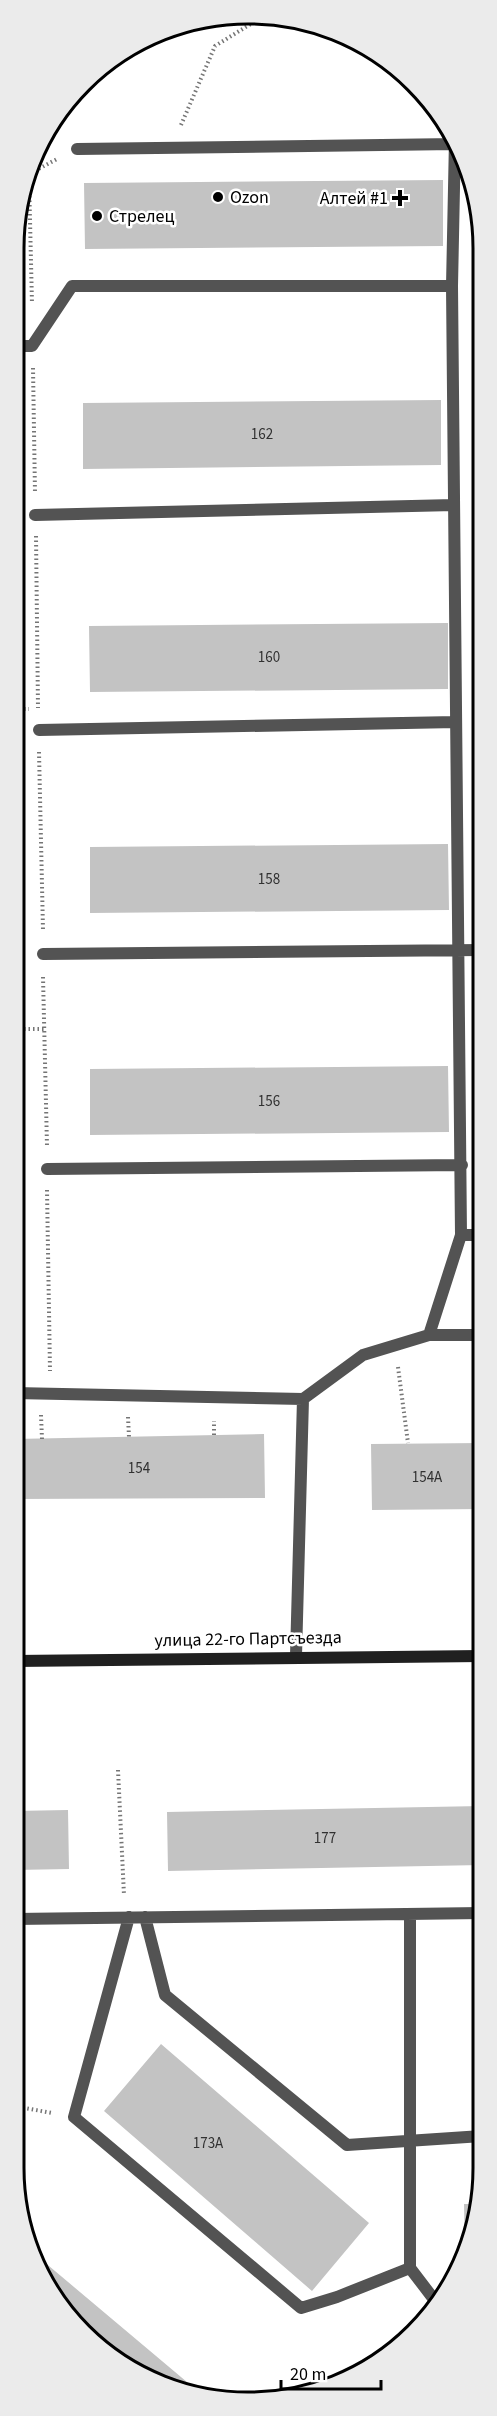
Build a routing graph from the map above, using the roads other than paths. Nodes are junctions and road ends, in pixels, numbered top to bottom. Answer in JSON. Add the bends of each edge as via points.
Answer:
{"nodes":[{"id":1,"x":446,"y":142,"type":"edge"},
{"id":2,"x":77,"y":149,"type":"road end"},
{"id":3,"x":455,"y":160,"type":"edge"},
{"id":4,"x":452,"y":286,"type":"junction"},
{"id":5,"x":24,"y":346,"type":"edge"},
{"id":6,"x":454,"y":505,"type":"junction"},
{"id":7,"x":35,"y":516,"type":"road end"},
{"id":8,"x":456,"y":722,"type":"junction"},
{"id":9,"x":39,"y":730,"type":"road end"},
{"id":10,"x":457,"y":950,"type":"junction"},
{"id":11,"x":473,"y":950,"type":"edge"},
{"id":12,"x":43,"y":954,"type":"road end"},
{"id":13,"x":462,"y":1165,"type":"junction"},
{"id":14,"x":47,"y":1169,"type":"road end"},
{"id":15,"x":461,"y":1235,"type":"junction"},
{"id":16,"x":473,"y":1235,"type":"edge"},
{"id":17,"x":429,"y":1335,"type":"junction"},
{"id":18,"x":473,"y":1335,"type":"edge"},
{"id":19,"x":24,"y":1393,"type":"edge"},
{"id":20,"x":303,"y":1399,"type":"junction"},
{"id":21,"x":296,"y":1656,"type":"junction"},
{"id":22,"x":473,"y":1656,"type":"edge"},
{"id":23,"x":24,"y":1661,"type":"edge"},
{"id":24,"x":473,"y":1913,"type":"edge"},
{"id":25,"x":410,"y":1914,"type":"junction"},
{"id":26,"x":146,"y":1917,"type":"junction"},
{"id":27,"x":128,"y":1918,"type":"junction"},
{"id":28,"x":24,"y":1919,"type":"edge"},
{"id":29,"x":473,"y":2137,"type":"edge"},
{"id":30,"x":410,"y":2142,"type":"junction"},
{"id":31,"x":410,"y":2268,"type":"junction"},
{"id":32,"x":432,"y":2297,"type":"edge"}],
"edges":[{"from":1,"to":2,"type":"lane"},
{"from":3,"to":4,"type":"lane"},
{"from":4,"to":5,"type":"lane","via":[[72,286],[32,346]]},
{"from":4,"to":6,"type":"lane"},
{"from":6,"to":7,"type":"lane"},
{"from":6,"to":8,"type":"lane"},
{"from":8,"to":9,"type":"lane"},
{"from":8,"to":10,"type":"lane"},
{"from":10,"to":11,"type":"lane"},
{"from":10,"to":12,"type":"lane"},
{"from":10,"to":13,"type":"lane"},
{"from":13,"to":14,"type":"lane"},
{"from":13,"to":15,"type":"lane"},
{"from":15,"to":16,"type":"lane"},
{"from":15,"to":17,"type":"lane"},
{"from":17,"to":18,"type":"lane"},
{"from":17,"to":20,"type":"lane","via":[[363,1355]]},
{"from":19,"to":20,"type":"lane"},
{"from":20,"to":21,"type":"lane"},
{"from":21,"to":22,"type":"street","name":"улица 22-го Партсъезда"},
{"from":21,"to":23,"type":"street","name":"улица 22-го Партсъезда"},
{"from":24,"to":25,"type":"lane"},
{"from":25,"to":26,"type":"lane"},
{"from":25,"to":30,"type":"lane"},
{"from":26,"to":27,"type":"lane"},
{"from":26,"to":30,"type":"lane","via":[[165,1995],[347,2145]]},
{"from":27,"to":28,"type":"lane"},
{"from":27,"to":31,"type":"lane","via":[[74,2117],[301,2308]]},
{"from":29,"to":30,"type":"lane"},
{"from":30,"to":31,"type":"lane"},
{"from":31,"to":32,"type":"lane"}]}
